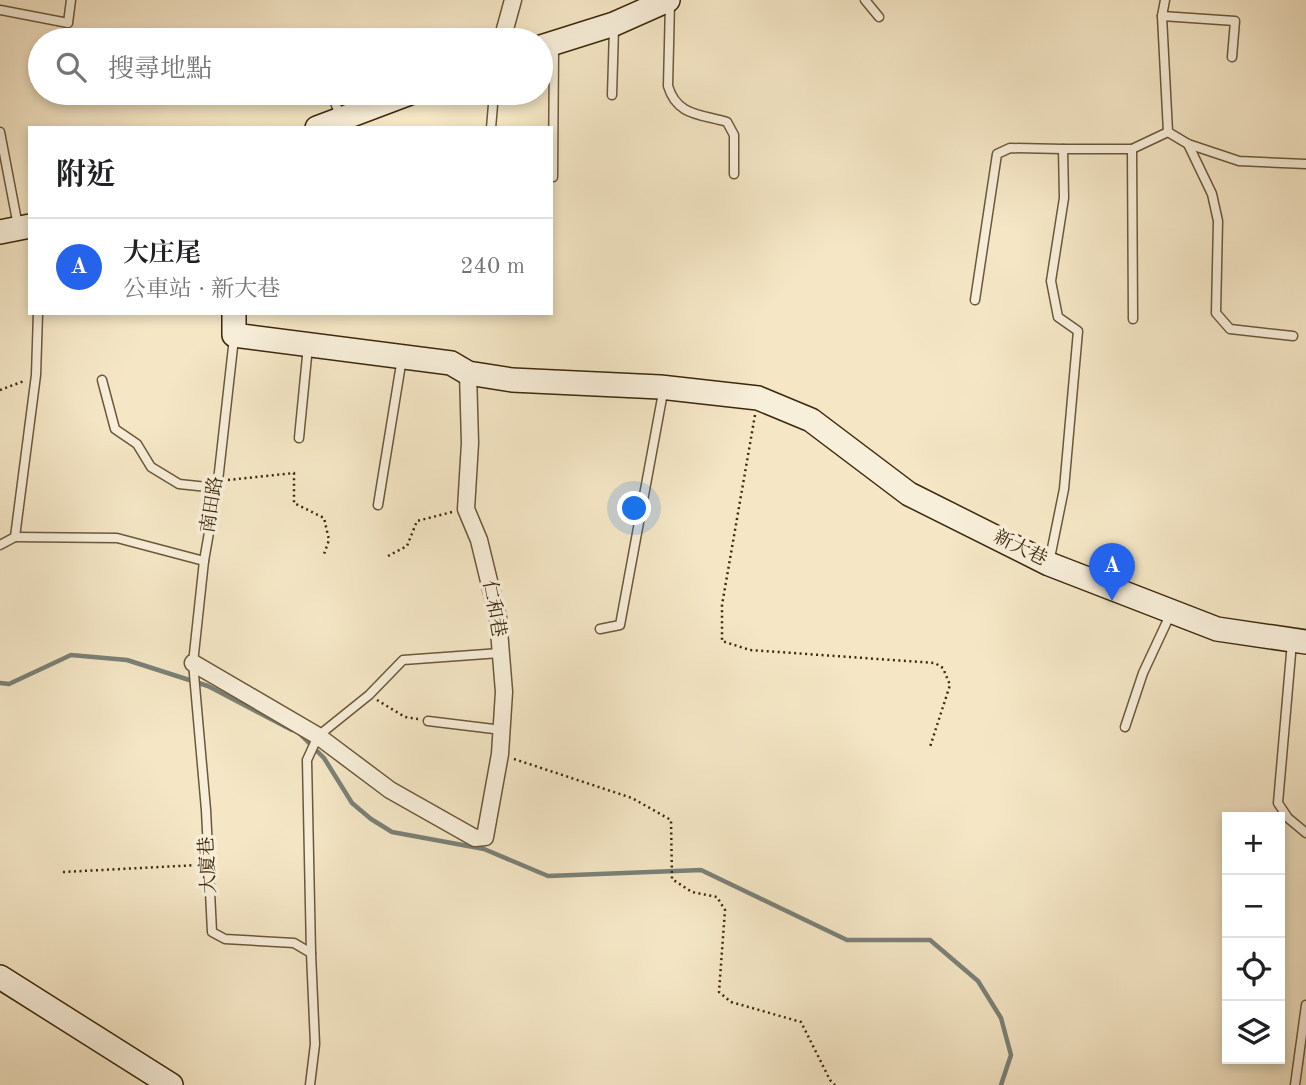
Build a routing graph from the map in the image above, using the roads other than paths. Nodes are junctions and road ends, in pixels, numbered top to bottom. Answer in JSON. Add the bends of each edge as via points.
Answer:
{"nodes":[{"id":1,"x":71,"y":0,"type":"edge"},
{"id":2,"x":513,"y":0,"type":"edge"},
{"id":3,"x":669,"y":0,"type":"edge"},
{"id":4,"x":865,"y":0,"type":"edge"},
{"id":5,"x":1165,"y":0,"type":"edge"},
{"id":6,"x":0,"y":10,"type":"edge"},
{"id":7,"x":1162,"y":16,"type":"junction"},
{"id":8,"x":879,"y":17,"type":"dead end"},
{"id":9,"x":614,"y":23,"type":"junction"},
{"id":10,"x":505,"y":28,"type":"edge"},
{"id":11,"x":553,"y":43,"type":"edge"},
{"id":12,"x":1233,"y":57,"type":"dead end"},
{"id":13,"x":612,"y":95,"type":"dead end"},
{"id":14,"x":336,"y":105,"type":"edge"},
{"id":15,"x":377,"y":105,"type":"edge"},
{"id":16,"x":493,"y":105,"type":"edge"},
{"id":17,"x":550,"y":105,"type":"edge"},
{"id":18,"x":341,"y":118,"type":"junction"},
{"id":19,"x":322,"y":126,"type":"edge"},
{"id":20,"x":491,"y":126,"type":"edge"},
{"id":21,"x":551,"y":126,"type":"edge"},
{"id":22,"x":0,"y":132,"type":"edge"},
{"id":23,"x":1168,"y":132,"type":"junction"},
{"id":24,"x":1188,"y":144,"type":"junction"},
{"id":25,"x":1063,"y":149,"type":"junction"},
{"id":26,"x":1132,"y":149,"type":"junction"},
{"id":27,"x":1306,"y":164,"type":"edge"},
{"id":28,"x":734,"y":174,"type":"dead end"},
{"id":29,"x":21,"y":228,"type":"edge"},
{"id":30,"x":975,"y":300,"type":"dead end"},
{"id":31,"x":38,"y":315,"type":"edge"},
{"id":32,"x":1133,"y":319,"type":"dead end"},
{"id":33,"x":234,"y":324,"type":"edge"},
{"id":34,"x":1293,"y":336,"type":"dead end"},
{"id":35,"x":308,"y":346,"type":"junction"},
{"id":36,"x":402,"y":358,"type":"junction"},
{"id":37,"x":468,"y":373,"type":"junction"},
{"id":38,"x":102,"y":380,"type":"dead end"},
{"id":39,"x":660,"y":387,"type":"junction"},
{"id":40,"x":299,"y":438,"type":"dead end"},
{"id":41,"x":217,"y":484,"type":"junction"},
{"id":42,"x":378,"y":505,"type":"dead end"},
{"id":43,"x":15,"y":537,"type":"junction"},
{"id":44,"x":0,"y":545,"type":"edge"},
{"id":45,"x":204,"y":561,"type":"junction"},
{"id":46,"x":1049,"y":564,"type":"junction"},
{"id":47,"x":1173,"y":610,"type":"junction"},
{"id":48,"x":600,"y":629,"type":"dead end"},
{"id":49,"x":1299,"y":641,"type":"edge"},
{"id":50,"x":500,"y":653,"type":"junction"},
{"id":51,"x":194,"y":670,"type":"junction"},
{"id":52,"x":195,"y":696,"type":"joint"},
{"id":53,"x":428,"y":721,"type":"road end"},
{"id":54,"x":1125,"y":727,"type":"dead end"},
{"id":55,"x":502,"y":730,"type":"junction"},
{"id":56,"x":316,"y":738,"type":"junction"},
{"id":57,"x":1306,"y":833,"type":"edge"},
{"id":58,"x":311,"y":953,"type":"junction"},
{"id":59,"x":0,"y":976,"type":"edge"},
{"id":60,"x":1306,"y":1005,"type":"edge"},
{"id":61,"x":171,"y":1085,"type":"edge"},
{"id":62,"x":310,"y":1085,"type":"edge"},
{"id":63,"x":1296,"y":1085,"type":"edge"}],
"edges":[{"from":1,"to":6,"type":"lane","via":[[68,23]]},
{"from":2,"to":10,"type":"street"},
{"from":3,"to":9,"type":"street"},
{"from":3,"to":28,"type":"lane","via":[[668,86],[672,99],[681,109],[727,122],[734,135]]},
{"from":4,"to":8,"type":"lane"},
{"from":5,"to":7,"type":"lane"},
{"from":7,"to":12,"type":"lane","via":[[1235,21]]},
{"from":7,"to":23,"type":"lane"},
{"from":9,"to":11,"type":"street"},
{"from":9,"to":13,"type":"lane"},
{"from":14,"to":18,"type":"lane"},
{"from":15,"to":18,"type":"street"},
{"from":16,"to":20,"type":"lane"},
{"from":17,"to":21,"type":"lane"},
{"from":18,"to":19,"type":"street"},
{"from":22,"to":29,"type":"lane"},
{"from":23,"to":24,"type":"lane"},
{"from":23,"to":26,"type":"lane"},
{"from":24,"to":27,"type":"lane","via":[[1239,161]]},
{"from":24,"to":34,"type":"lane","via":[[1212,194],[1218,221],[1216,313],[1230,329]]},
{"from":25,"to":26,"type":"lane"},
{"from":25,"to":30,"type":"lane","via":[[1010,148],[998,154]]},
{"from":25,"to":46,"type":"lane","via":[[1064,198],[1051,281],[1058,317],[1078,331],[1064,489]]},
{"from":26,"to":32,"type":"lane"},
{"from":31,"to":43,"type":"lane","via":[[36,375]]},
{"from":33,"to":35,"type":"street"},
{"from":33,"to":41,"type":"lane","name":"南田路"},
{"from":35,"to":36,"type":"street"},
{"from":35,"to":40,"type":"lane"},
{"from":36,"to":37,"type":"street","via":[[451,363]]},
{"from":36,"to":42,"type":"lane"},
{"from":37,"to":39,"type":"street","via":[[512,380]]},
{"from":37,"to":50,"type":"street","name":"仁和巷","via":[[466,509],[479,540],[498,618]]},
{"from":38,"to":41,"type":"lane","via":[[115,429],[137,444],[151,467],[179,484]]},
{"from":39,"to":46,"type":"street","name":"新大巷","via":[[758,398],[811,420],[909,494]]},
{"from":39,"to":48,"type":"lane","via":[[662,398],[620,625]]},
{"from":41,"to":45,"type":"lane","name":"南田路"},
{"from":43,"to":44,"type":"lane"},
{"from":43,"to":45,"type":"lane","via":[[117,538]]},
{"from":45,"to":51,"type":"lane","name":"南田路"},
{"from":46,"to":47,"type":"street","name":"新大巷"},
{"from":47,"to":49,"type":"street","name":"新大巷","via":[[1217,629]]},
{"from":47,"to":54,"type":"lane","via":[[1143,673]]},
{"from":49,"to":57,"type":"lane","via":[[1278,803]]},
{"from":50,"to":55,"type":"street"},
{"from":50,"to":56,"type":"lane","name":"仁和巷","via":[[403,660]]},
{"from":51,"to":52,"type":"lane","name":"南田路"},
{"from":51,"to":56,"type":"street"},
{"from":52,"to":58,"type":"lane","name":"大廈巷","via":[[212,932],[225,939],[294,943]]},
{"from":53,"to":55,"type":"lane"},
{"from":55,"to":56,"type":"street","via":[[485,837],[475,838],[390,790]]},
{"from":56,"to":58,"type":"lane","name":"仁和巷","via":[[307,760]]},
{"from":58,"to":62,"type":"lane","via":[[315,1044]]},
{"from":59,"to":61,"type":"street"},
{"from":60,"to":63,"type":"lane"}]}
